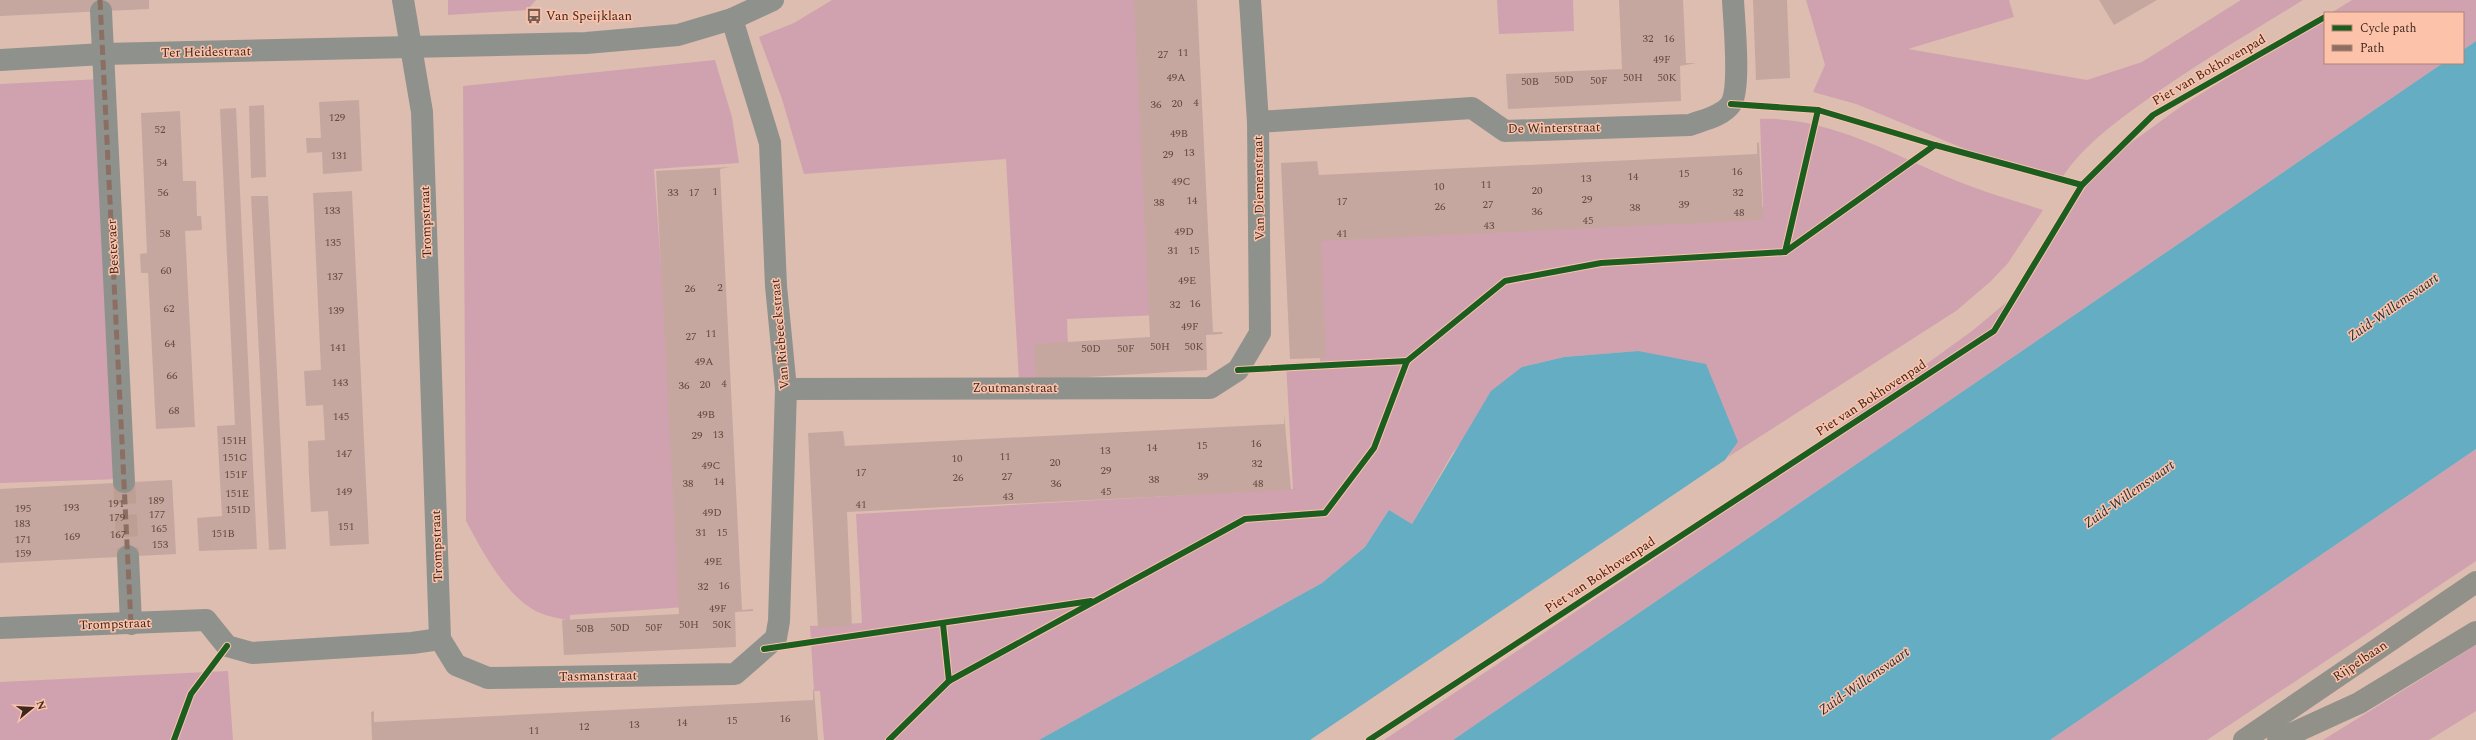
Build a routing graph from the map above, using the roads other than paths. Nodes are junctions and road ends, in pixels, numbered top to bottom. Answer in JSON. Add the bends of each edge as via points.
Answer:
{"nodes":[{"id":1,"x":403,"y":0,"type":"edge"},
{"id":2,"x":773,"y":0,"type":"edge"},
{"id":3,"x":1250,"y":0,"type":"edge"},
{"id":4,"x":1733,"y":0,"type":"edge"},
{"id":5,"x":101,"y":11,"type":"dead end"},
{"id":6,"x":732,"y":19,"type":"junction"},
{"id":7,"x":412,"y":48,"type":"junction"},
{"id":8,"x":103,"y":54,"type":"junction"},
{"id":9,"x":0,"y":60,"type":"edge"},
{"id":10,"x":1258,"y":122,"type":"junction"},
{"id":11,"x":1238,"y":370,"type":"joint"},
{"id":12,"x":786,"y":389,"type":"junction"},
{"id":13,"x":124,"y":482,"type":"tunnel mouth"},
{"id":14,"x":128,"y":556,"type":"tunnel mouth"},
{"id":15,"x":2476,"y":582,"type":"edge"},
{"id":16,"x":131,"y":624,"type":"junction"},
{"id":17,"x":0,"y":628,"type":"edge"},
{"id":18,"x":2476,"y":632,"type":"edge"},
{"id":19,"x":440,"y":639,"type":"junction"},
{"id":20,"x":764,"y":649,"type":"joint"},
{"id":21,"x":2244,"y":740,"type":"edge"},
{"id":22,"x":2278,"y":740,"type":"edge"}],
"edges":[{"from":1,"to":7,"type":"street","name":"Trompstraat"},
{"from":2,"to":6,"type":"street"},
{"from":3,"to":10,"type":"street","name":"Van Diemenstraat"},
{"from":4,"to":10,"type":"street","name":"De Winterstraat","via":[[1736,82],[1731,104],[1716,116],[1690,125],[1504,131],[1472,108]]},
{"from":5,"to":8,"type":"street","name":"Bestevaer"},
{"from":6,"to":7,"type":"street","via":[[678,35],[537,46]]},
{"from":6,"to":12,"type":"street","name":"Van Riebeeckstraat","via":[[770,143],[776,286]]},
{"from":7,"to":8,"type":"street","name":"Ter Heidestraat"},
{"from":7,"to":19,"type":"street","name":"Trompstraat","via":[[422,112]]},
{"from":8,"to":9,"type":"street","name":"Ter Heidestraat"},
{"from":8,"to":13,"type":"street","name":"Bestevaer"},
{"from":10,"to":11,"type":"street","name":"Van Diemenstraat","via":[[1260,333]]},
{"from":11,"to":12,"type":"street","name":"Zoutmanstraat","via":[[1210,388]]},
{"from":12,"to":20,"type":"street","name":"Van Riebeeckstraat","via":[[779,621],[776,638]]},
{"from":14,"to":16,"type":"street"},
{"from":15,"to":21,"type":"main road","name":"Rijpelbaan"},
{"from":16,"to":17,"type":"street","name":"Trompstraat"},
{"from":16,"to":19,"type":"street","name":"Trompstraat","via":[[206,620],[227,646],[252,654],[412,644]]},
{"from":18,"to":22,"type":"main road","via":[[2359,704]]},
{"from":19,"to":20,"type":"street","name":"Tasmanstraat","via":[[456,665],[488,678],[735,674]]}]}
